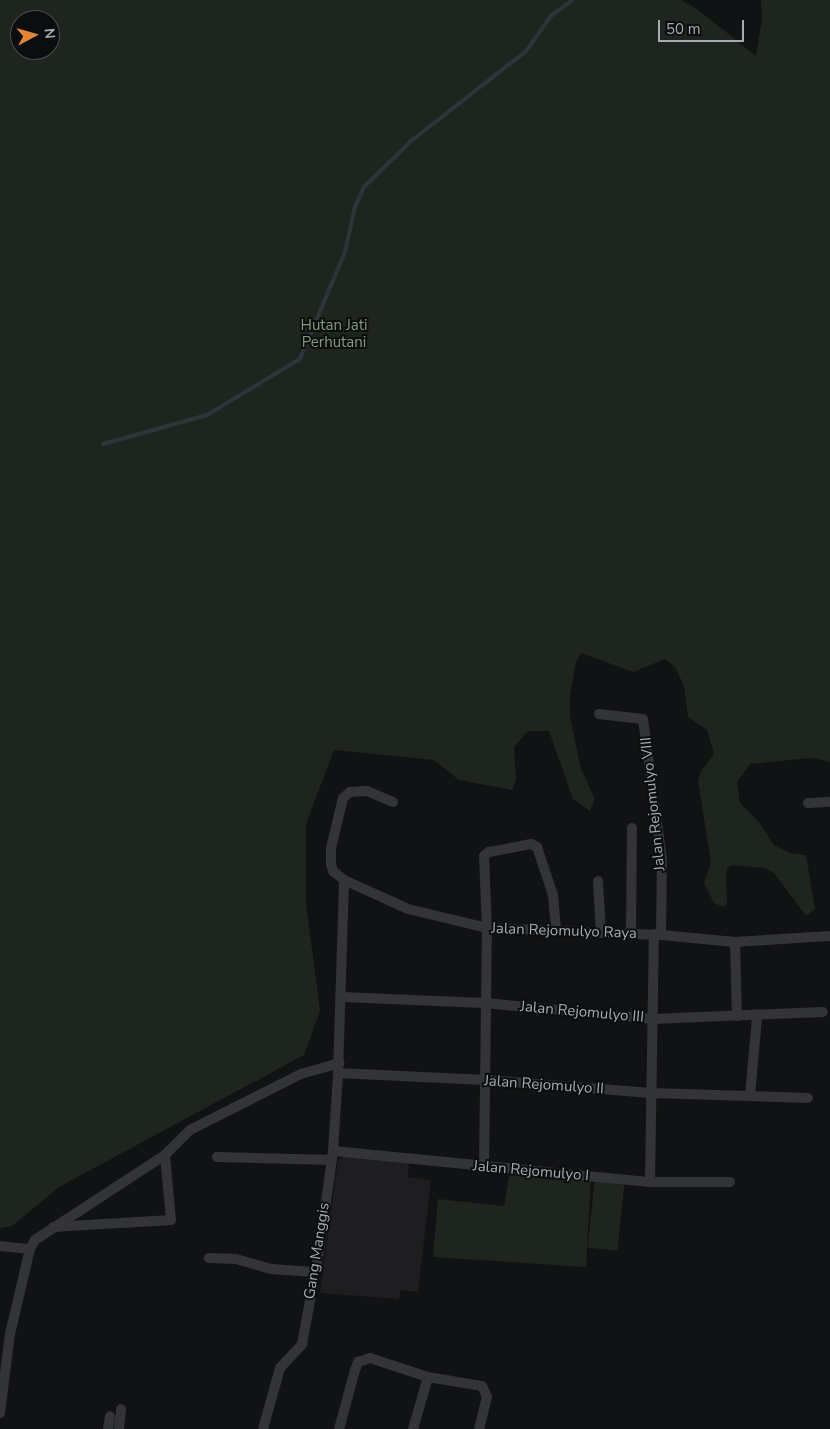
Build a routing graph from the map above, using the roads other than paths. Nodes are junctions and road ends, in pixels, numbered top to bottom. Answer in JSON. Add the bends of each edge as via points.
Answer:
{"nodes":[{"id":1,"x":599,"y":714,"type":"dead end"},
{"id":2,"x":393,"y":802,"type":"dead end"},
{"id":3,"x":830,"y":802,"type":"edge"},
{"id":4,"x":808,"y":804,"type":"dead end"},
{"id":5,"x":632,"y":828,"type":"dead end"},
{"id":6,"x":344,"y":880,"type":"junction"},
{"id":7,"x":598,"y":881,"type":"dead end"},
{"id":8,"x":487,"y":928,"type":"junction"},
{"id":9,"x":556,"y":931,"type":"junction"},
{"id":10,"x":601,"y":933,"type":"junction"},
{"id":11,"x":632,"y":934,"type":"junction"},
{"id":12,"x":657,"y":935,"type":"junction"},
{"id":13,"x":830,"y":936,"type":"edge"},
{"id":14,"x":735,"y":942,"type":"junction"},
{"id":15,"x":342,"y":997,"type":"junction"},
{"id":16,"x":485,"y":1003,"type":"junction"},
{"id":17,"x":823,"y":1012,"type":"dead end"},
{"id":18,"x":737,"y":1016,"type":"junction"},
{"id":19,"x":756,"y":1017,"type":"junction"},
{"id":20,"x":653,"y":1019,"type":"junction"},
{"id":21,"x":338,"y":1068,"type":"junction"},
{"id":22,"x":486,"y":1080,"type":"junction"},
{"id":23,"x":651,"y":1093,"type":"junction"},
{"id":24,"x":750,"y":1096,"type":"junction"},
{"id":25,"x":808,"y":1098,"type":"dead end"},
{"id":26,"x":166,"y":1155,"type":"junction"},
{"id":27,"x":332,"y":1156,"type":"junction"},
{"id":28,"x":217,"y":1157,"type":"dead end"},
{"id":29,"x":484,"y":1168,"type":"junction"},
{"id":30,"x":650,"y":1182,"type":"junction"},
{"id":31,"x":730,"y":1182,"type":"dead end"},
{"id":32,"x":52,"y":1227,"type":"junction"},
{"id":33,"x":0,"y":1246,"type":"edge"},
{"id":34,"x":30,"y":1249,"type":"junction"},
{"id":35,"x":210,"y":1258,"type":"dead end"},
{"id":36,"x":314,"y":1272,"type":"junction"},
{"id":37,"x":428,"y":1377,"type":"junction"},
{"id":38,"x":121,"y":1409,"type":"dead end"},
{"id":39,"x":0,"y":1413,"type":"edge"},
{"id":40,"x":110,"y":1416,"type":"dead end"},
{"id":41,"x":480,"y":1428,"type":"edge"},
{"id":42,"x":108,"y":1429,"type":"edge"},
{"id":43,"x":119,"y":1429,"type":"edge"},
{"id":44,"x":263,"y":1429,"type":"edge"},
{"id":45,"x":339,"y":1429,"type":"edge"},
{"id":46,"x":413,"y":1429,"type":"edge"}],
"edges":[{"from":1,"to":12,"type":"street","name":"Jalan Rejomulyo VIII","via":[[643,719],[660,842]]},
{"from":2,"to":6,"type":"street","via":[[367,791],[350,792],[343,798],[331,848],[333,871]]},
{"from":3,"to":4,"type":"street"},
{"from":5,"to":11,"type":"street"},
{"from":6,"to":8,"type":"street","name":"Jalan Rejomulyo Raya","via":[[408,909]]},
{"from":6,"to":15,"type":"street","name":"Gang Manggis"},
{"from":7,"to":10,"type":"street"},
{"from":8,"to":9,"type":"street","name":"Jalan Rejomulyo Raya"},
{"from":8,"to":9,"type":"street","via":[[484,856],[489,852],[531,844],[541,854],[553,895]]},
{"from":8,"to":16,"type":"street"},
{"from":9,"to":10,"type":"street","name":"Jalan Rejomulyo Raya"},
{"from":10,"to":11,"type":"street","name":"Jalan Rejomulyo Raya"},
{"from":11,"to":12,"type":"street","name":"Jalan Rejomulyo Raya"},
{"from":12,"to":14,"type":"street","name":"Jalan Rejomulyo Raya"},
{"from":12,"to":20,"type":"street"},
{"from":13,"to":14,"type":"street","name":"Jalan Rejomulyo Raya"},
{"from":14,"to":18,"type":"street"},
{"from":15,"to":16,"type":"street","name":"Jalan Rejomulyo III"},
{"from":15,"to":21,"type":"street","name":"Gang Manggis"},
{"from":16,"to":20,"type":"street","name":"Jalan Rejomulyo III"},
{"from":16,"to":22,"type":"street"},
{"from":17,"to":19,"type":"street","name":"Jalan Rejomulyo III"},
{"from":18,"to":19,"type":"street","name":"Jalan Rejomulyo III"},
{"from":18,"to":20,"type":"street","name":"Jalan Rejomulyo III"},
{"from":19,"to":24,"type":"street"},
{"from":20,"to":23,"type":"street"},
{"from":21,"to":22,"type":"street","name":"Jalan Rejomulyo II"},
{"from":21,"to":26,"type":"street","name":"Jalan Rejomulyo II","via":[[300,1074],[190,1130]]},
{"from":21,"to":27,"type":"street","name":"Gang Manggis"},
{"from":22,"to":23,"type":"street","name":"Jalan Rejomulyo II"},
{"from":22,"to":29,"type":"street"},
{"from":23,"to":24,"type":"street","name":"Jalan Rejomulyo II"},
{"from":23,"to":30,"type":"street"},
{"from":24,"to":25,"type":"street","name":"Jalan Rejomulyo II"},
{"from":26,"to":32,"type":"street","name":"Jalan Rejomulyo II"},
{"from":26,"to":32,"type":"street","via":[[171,1220]]},
{"from":27,"to":28,"type":"street","name":"Jalan Rejomulyo I"},
{"from":27,"to":29,"type":"street","name":"Jalan Rejomulyo I"},
{"from":27,"to":36,"type":"street","name":"Gang Manggis"},
{"from":29,"to":30,"type":"street","name":"Jalan Rejomulyo I"},
{"from":30,"to":31,"type":"street","name":"Jalan Rejomulyo I"},
{"from":32,"to":34,"type":"street","name":"Jalan Rejomulyo II","via":[[35,1240]]},
{"from":33,"to":34,"type":"street"},
{"from":34,"to":39,"type":"street","via":[[10,1334]]},
{"from":35,"to":36,"type":"street","via":[[236,1259],[271,1269]]},
{"from":36,"to":44,"type":"street","name":"Gang Manggis","via":[[302,1344],[280,1368]]},
{"from":37,"to":41,"type":"street","via":[[486,1390]]},
{"from":37,"to":45,"type":"street","via":[[370,1358],[358,1362]]},
{"from":37,"to":46,"type":"street"},
{"from":38,"to":43,"type":"street"},
{"from":40,"to":42,"type":"street"}]}
